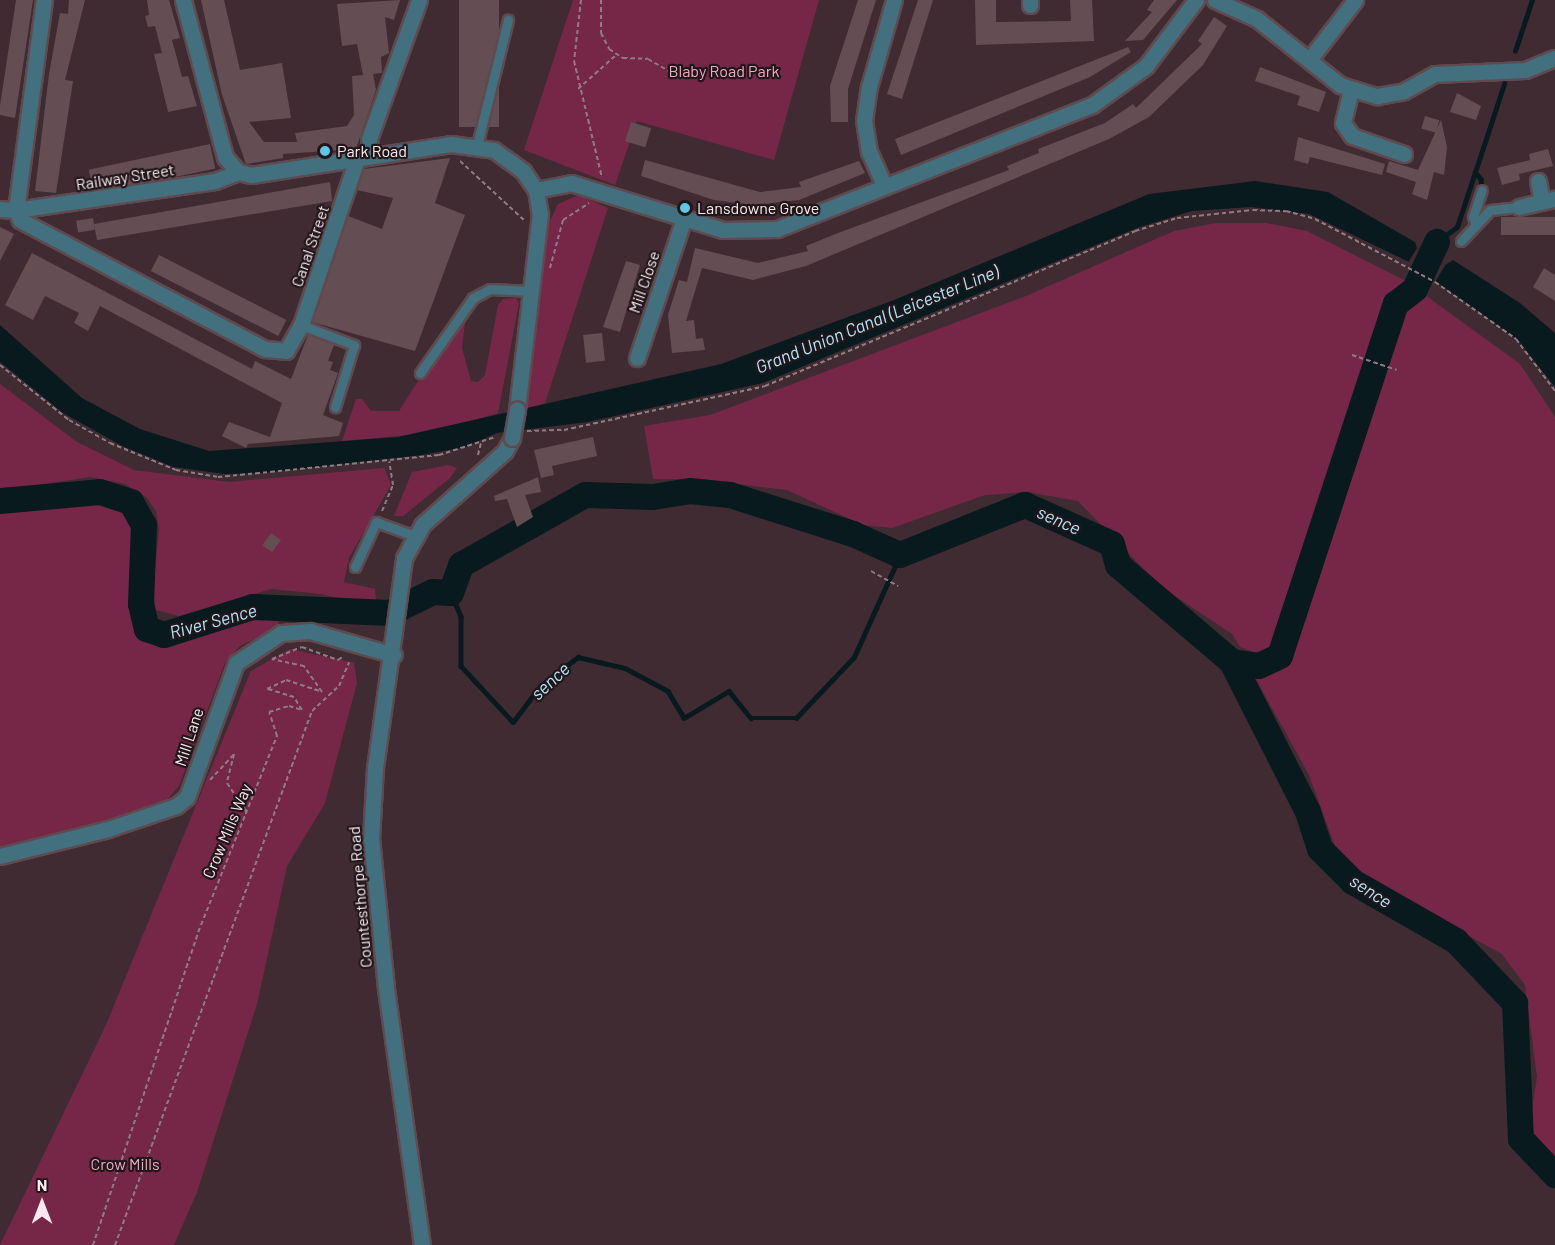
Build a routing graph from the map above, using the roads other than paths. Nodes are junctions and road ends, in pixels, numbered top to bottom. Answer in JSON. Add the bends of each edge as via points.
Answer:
{"nodes":[{"id":1,"x":44,"y":0,"type":"edge"},
{"id":2,"x":183,"y":0,"type":"edge"},
{"id":3,"x":418,"y":0,"type":"edge"},
{"id":4,"x":894,"y":0,"type":"edge"},
{"id":5,"x":1196,"y":0,"type":"edge"},
{"id":6,"x":1215,"y":0,"type":"edge"},
{"id":7,"x":1355,"y":0,"type":"edge"},
{"id":8,"x":508,"y":20,"type":"dead end"},
{"id":9,"x":1555,"y":58,"type":"edge"},
{"id":10,"x":1309,"y":60,"type":"junction"},
{"id":11,"x":1351,"y":90,"type":"junction"},
{"id":12,"x":477,"y":145,"type":"junction"},
{"id":13,"x":1404,"y":154,"type":"dead end"},
{"id":14,"x":363,"y":157,"type":"junction"},
{"id":15,"x":238,"y":172,"type":"junction"},
{"id":16,"x":1538,"y":181,"type":"dead end"},
{"id":17,"x":884,"y":185,"type":"junction"},
{"id":18,"x":536,"y":190,"type":"junction"},
{"id":19,"x":1482,"y":190,"type":"dead end"},
{"id":20,"x":1549,"y":200,"type":"edge"},
{"id":21,"x":1519,"y":207,"type":"joint"},
{"id":22,"x":8,"y":209,"type":"edge"},
{"id":23,"x":684,"y":218,"type":"junction"},
{"id":24,"x":1476,"y":225,"type":"junction"},
{"id":25,"x":1461,"y":241,"type":"dead end"},
{"id":26,"x":532,"y":291,"type":"junction"},
{"id":27,"x":301,"y":325,"type":"junction"},
{"id":28,"x":637,"y":358,"type":"dead end"},
{"id":29,"x":420,"y":374,"type":"dead end"},
{"id":30,"x":335,"y":407,"type":"dead end"},
{"id":31,"x":415,"y":536,"type":"junction"},
{"id":32,"x":355,"y":567,"type":"dead end"},
{"id":33,"x":394,"y":655,"type":"junction"},
{"id":34,"x":0,"y":856,"type":"edge"},
{"id":35,"x":422,"y":1245,"type":"edge"}],
"edges":[{"from":1,"to":22,"type":"street"},
{"from":2,"to":15,"type":"street","via":[[225,157]]},
{"from":3,"to":14,"type":"street","name":"Canal Street"},
{"from":4,"to":17,"type":"street","via":[[869,87],[864,121],[869,152]]},
{"from":5,"to":17,"type":"street","via":[[1146,66],[1092,105]]},
{"from":6,"to":10,"type":"street","via":[[1257,19]]},
{"from":7,"to":10,"type":"street"},
{"from":8,"to":12,"type":"lane"},
{"from":9,"to":11,"type":"street","via":[[1525,70],[1435,74],[1404,91],[1377,96]]},
{"from":10,"to":11,"type":"street"},
{"from":11,"to":13,"type":"street","via":[[1343,123],[1352,136]]},
{"from":12,"to":14,"type":"street","via":[[442,145]]},
{"from":12,"to":18,"type":"street","via":[[511,160]]},
{"from":14,"to":15,"type":"street","via":[[251,175]]},
{"from":14,"to":27,"type":"street","name":"Canal Street"},
{"from":15,"to":22,"type":"street","name":"Railway Street","via":[[215,181]]},
{"from":16,"to":20,"type":"street"},
{"from":17,"to":23,"type":"street","via":[[818,217],[777,229],[723,230]]},
{"from":18,"to":23,"type":"street","via":[[571,183]]},
{"from":18,"to":26,"type":"street","name":"Countesthorpe Road","via":[[540,214]]},
{"from":19,"to":24,"type":"lane","via":[[1473,217]]},
{"from":20,"to":21,"type":"street"},
{"from":21,"to":24,"type":"lane","via":[[1490,210]]},
{"from":22,"to":27,"type":"street","name":"Canal Street","via":[[20,220],[266,349],[286,351]]},
{"from":23,"to":28,"type":"street","name":"Mill Close"},
{"from":24,"to":25,"type":"lane"},
{"from":26,"to":29,"type":"lane","via":[[490,289],[473,298]]},
{"from":26,"to":31,"type":"street","name":"Countesthorpe Road","bridge":true,"via":[[517,409],[505,451]]},
{"from":27,"to":30,"type":"lane","via":[[354,345]]},
{"from":31,"to":32,"type":"lane","via":[[381,520],[372,526]]},
{"from":31,"to":33,"type":"street","name":"Countesthorpe Road","via":[[399,583]]},
{"from":33,"to":34,"type":"street","name":"Mill Lane","via":[[296,629],[247,652],[225,686],[194,785],[176,806]]},
{"from":33,"to":35,"type":"street","name":"Countesthorpe Road","via":[[375,768],[371,839],[386,988]]}]}
